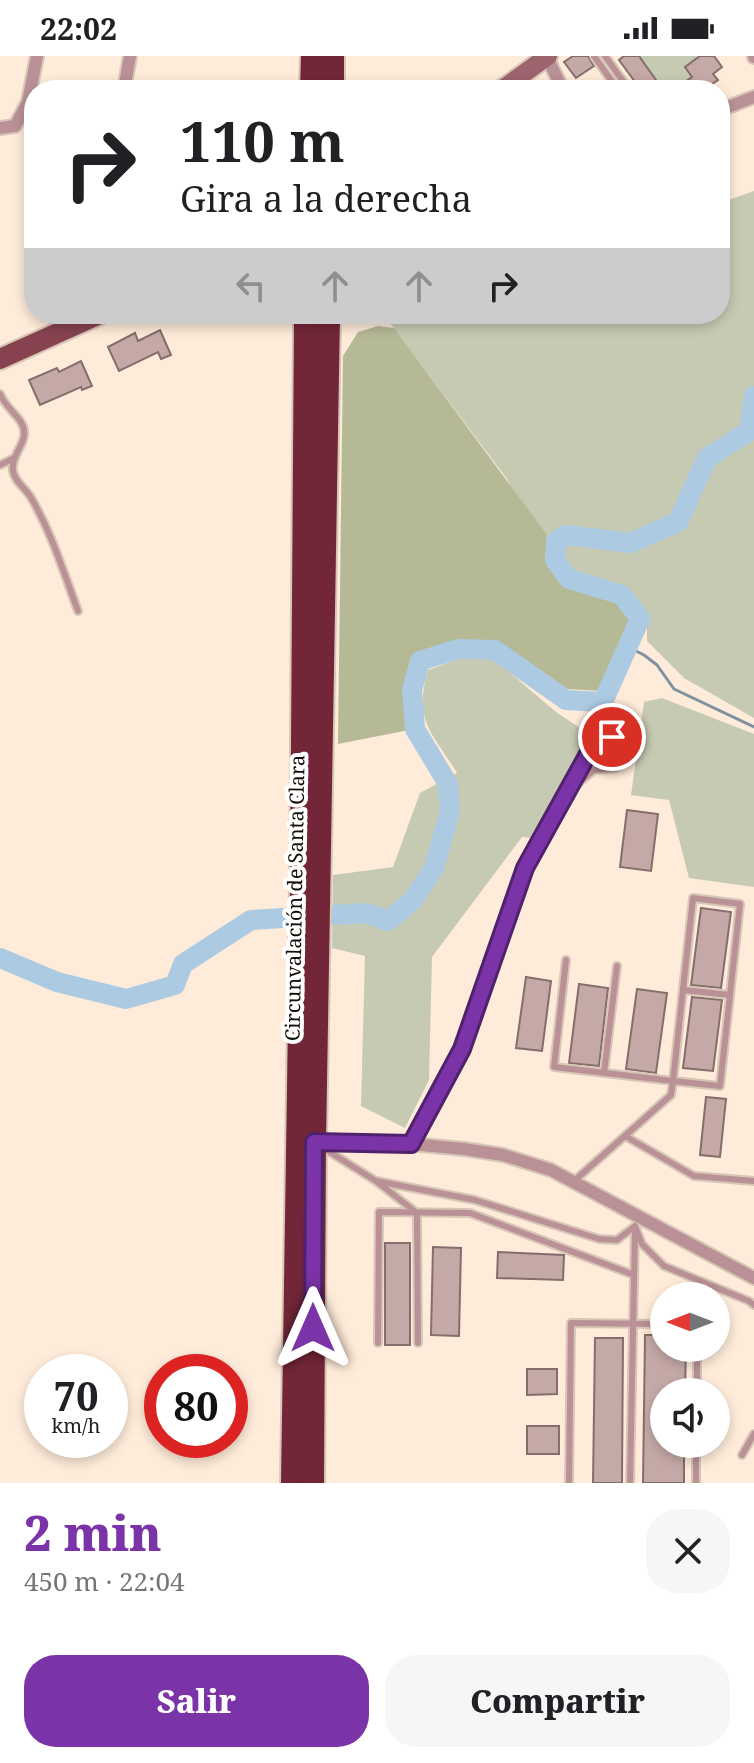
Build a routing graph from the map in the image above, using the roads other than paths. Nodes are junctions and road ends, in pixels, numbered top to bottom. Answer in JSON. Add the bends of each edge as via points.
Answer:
{"nodes":[{"id":1,"x":37,"y":56,"type":"edge"},
{"id":2,"x":130,"y":56,"type":"edge"},
{"id":3,"x":313,"y":56,"type":"edge"},
{"id":4,"x":332,"y":56,"type":"edge"},
{"id":5,"x":547,"y":56,"type":"edge"},
{"id":6,"x":594,"y":56,"type":"edge"},
{"id":7,"x":605,"y":56,"type":"edge"},
{"id":8,"x":32,"y":80,"type":"edge"},
{"id":9,"x":126,"y":80,"type":"edge"},
{"id":10,"x":312,"y":80,"type":"edge"},
{"id":11,"x":332,"y":80,"type":"edge"},
{"id":12,"x":515,"y":80,"type":"edge"},
{"id":13,"x":558,"y":80,"type":"edge"},
{"id":14,"x":611,"y":80,"type":"edge"},
{"id":15,"x":622,"y":80,"type":"edge"},
{"id":16,"x":754,"y":97,"type":"edge"},
{"id":17,"x":730,"y":106,"type":"edge"},
{"id":18,"x":24,"y":109,"type":"edge"},
{"id":19,"x":0,"y":128,"type":"edge"},
{"id":20,"x":78,"y":324,"type":"edge"},
{"id":21,"x":306,"y":324,"type":"edge"},
{"id":22,"x":328,"y":324,"type":"edge"},
{"id":23,"x":0,"y":359,"type":"edge"},
{"id":24,"x":0,"y":394,"type":"edge"},
{"id":25,"x":14,"y":458,"type":"junction"},
{"id":26,"x":0,"y":465,"type":"edge"},
{"id":27,"x":78,"y":611,"type":"dead end"},
{"id":28,"x":568,"y":792,"type":"junction"},
{"id":29,"x":311,"y":887,"type":"junction"},
{"id":30,"x":566,"y":960,"type":"dead end"},
{"id":31,"x":617,"y":966,"type":"dead end"},
{"id":32,"x":683,"y":990,"type":"junction"},
{"id":33,"x":730,"y":995,"type":"junction"},
{"id":34,"x":604,"y":1073,"type":"junction"},
{"id":35,"x":673,"y":1081,"type":"junction"},
{"id":36,"x":625,"y":1136,"type":"junction"},
{"id":37,"x":306,"y":1142,"type":"junction"},
{"id":38,"x":411,"y":1144,"type":"junction"},
{"id":39,"x":376,"y":1181,"type":"junction"},
{"id":40,"x":574,"y":1181,"type":"junction"},
{"id":41,"x":754,"y":1181,"type":"edge"},
{"id":42,"x":417,"y":1213,"type":"junction"},
{"id":43,"x":635,"y":1220,"type":"junction"},
{"id":44,"x":634,"y":1275,"type":"junction"},
{"id":45,"x":754,"y":1278,"type":"edge"},
{"id":46,"x":754,"y":1305,"type":"edge"},
{"id":47,"x":633,"y":1323,"type":"junction"},
{"id":48,"x":650,"y":1324,"type":"edge"},
{"id":49,"x":378,"y":1343,"type":"dead end"},
{"id":50,"x":418,"y":1343,"type":"dead end"},
{"id":51,"x":754,"y":1434,"type":"edge"},
{"id":52,"x":742,"y":1455,"type":"dead end"},
{"id":53,"x":696,"y":1458,"type":"edge"},
{"id":54,"x":293,"y":1483,"type":"edge"},
{"id":55,"x":312,"y":1483,"type":"edge"},
{"id":56,"x":569,"y":1483,"type":"edge"},
{"id":57,"x":630,"y":1483,"type":"edge"},
{"id":58,"x":696,"y":1483,"type":"edge"}],
"edges":[{"from":1,"to":8,"type":"street"},
{"from":2,"to":9,"type":"street"},
{"from":3,"to":10,"type":"highway"},
{"from":4,"to":11,"type":"highway"},
{"from":5,"to":12,"type":"main road"},
{"from":5,"to":13,"type":"street"},
{"from":6,"to":14,"type":"lane"},
{"from":7,"to":15,"type":"lane"},
{"from":16,"to":17,"type":"street"},
{"from":18,"to":19,"type":"street","via":[[15,126]]},
{"from":20,"to":23,"type":"main road"},
{"from":21,"to":29,"type":"highway","name":"Circunvalación de Santa Clara"},
{"from":22,"to":29,"type":"highway","name":"Circunvalación de Santa Clara"},
{"from":24,"to":25,"type":"lane","via":[[24,431]]},
{"from":25,"to":26,"type":"lane"},
{"from":25,"to":27,"type":"lane","via":[[17,482],[42,522]]},
{"from":28,"to":28,"type":"lane","via":[[593,745],[630,729],[630,758],[615,768],[594,770]]},
{"from":28,"to":38,"type":"lane","via":[[525,868],[462,1049]]},
{"from":29,"to":37,"type":"highway","name":"Circunvalación de Santa Clara"},
{"from":30,"to":34,"type":"lane","via":[[554,1067]]},
{"from":31,"to":34,"type":"lane"},
{"from":32,"to":33,"type":"lane"},
{"from":32,"to":33,"type":"lane","via":[[693,898],[740,904]]},
{"from":32,"to":35,"type":"lane"},
{"from":33,"to":35,"type":"lane","via":[[720,1086]]},
{"from":34,"to":35,"type":"lane"},
{"from":35,"to":36,"type":"lane","via":[[671,1095]]},
{"from":36,"to":40,"type":"lane"},
{"from":36,"to":41,"type":"lane","via":[[694,1176]]},
{"from":37,"to":38,"type":"street"},
{"from":37,"to":39,"type":"lane"},
{"from":37,"to":54,"type":"highway","name":"Circunvalación de Santa Clara"},
{"from":37,"to":55,"type":"highway","name":"Circunvalación de Santa Clara"},
{"from":38,"to":40,"type":"street","via":[[503,1155]]},
{"from":39,"to":42,"type":"lane"},
{"from":39,"to":43,"type":"lane","via":[[475,1200],[599,1239],[617,1240]]},
{"from":40,"to":43,"type":"street"},
{"from":42,"to":44,"type":"lane","via":[[470,1213]]},
{"from":42,"to":49,"type":"lane","via":[[379,1212]]},
{"from":42,"to":50,"type":"lane"},
{"from":43,"to":44,"type":"lane"},
{"from":43,"to":45,"type":"street"},
{"from":43,"to":46,"type":"lane","via":[[642,1244],[664,1266]]},
{"from":44,"to":47,"type":"lane"},
{"from":47,"to":48,"type":"lane"},
{"from":47,"to":56,"type":"lane","via":[[571,1323]]},
{"from":47,"to":57,"type":"lane"},
{"from":51,"to":52,"type":"lane"},
{"from":53,"to":58,"type":"lane"}]}
